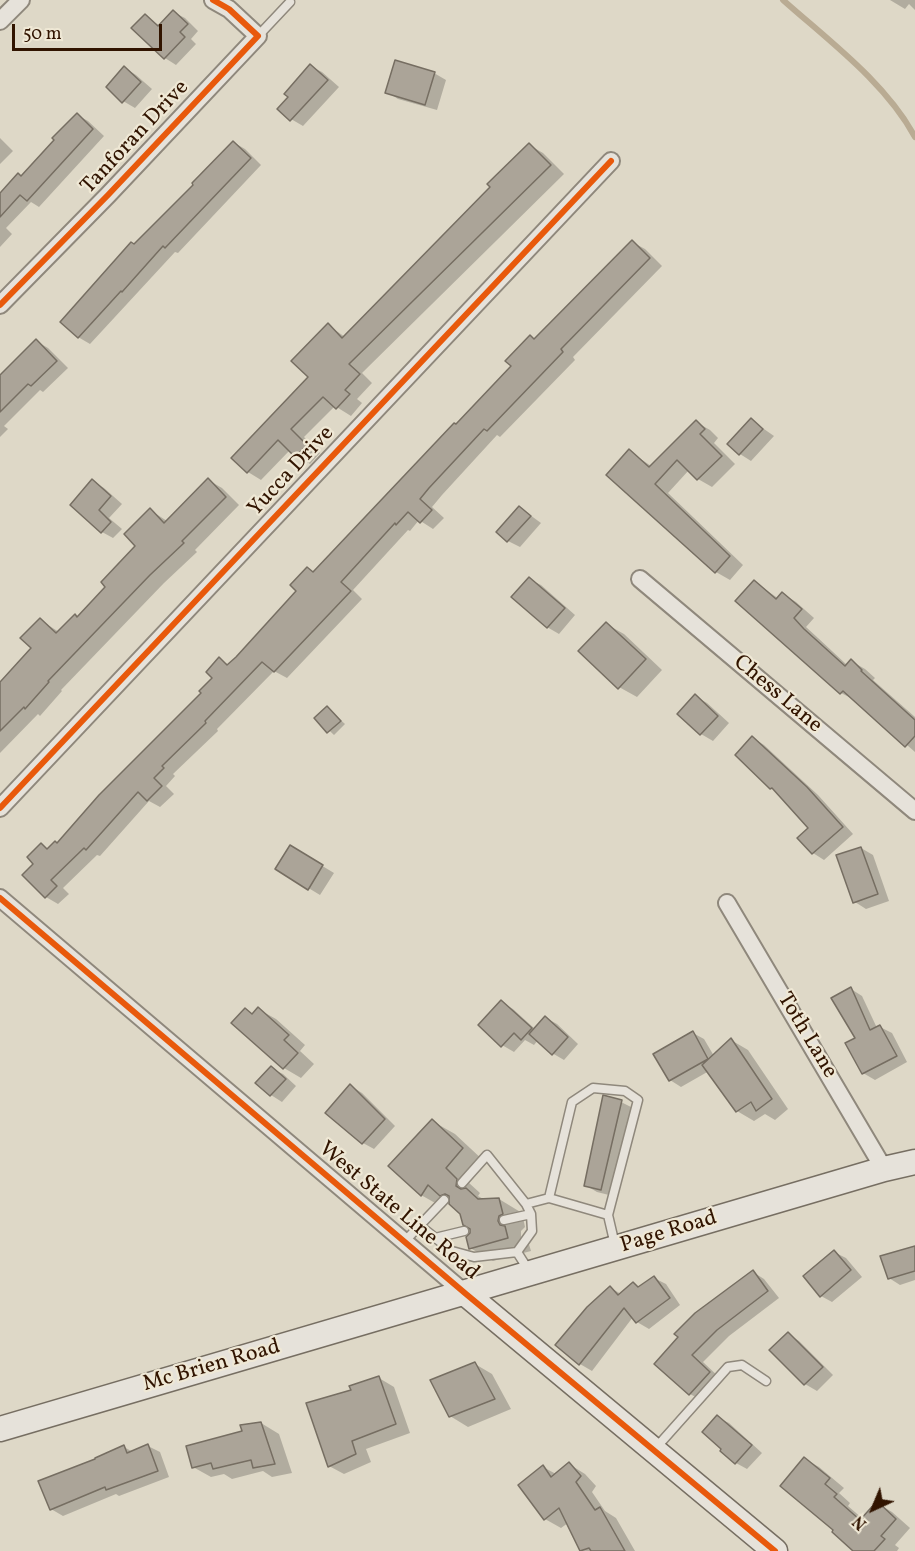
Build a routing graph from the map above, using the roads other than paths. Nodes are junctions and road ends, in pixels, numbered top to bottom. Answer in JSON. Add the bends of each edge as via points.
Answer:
{"nodes":[{"id":1,"x":21,"y":0,"type":"edge"},
{"id":2,"x":213,"y":0,"type":"edge"},
{"id":3,"x":290,"y":2,"type":"dead end"},
{"id":4,"x":0,"y":21,"type":"edge"},
{"id":5,"x":258,"y":36,"type":"junction"},
{"id":6,"x":611,"y":161,"type":"dead end"},
{"id":7,"x":0,"y":305,"type":"edge"},
{"id":8,"x":640,"y":579,"type":"dead end"},
{"id":9,"x":0,"y":808,"type":"edge"},
{"id":10,"x":915,"y":811,"type":"edge"},
{"id":11,"x":0,"y":898,"type":"edge"},
{"id":12,"x":727,"y":903,"type":"dead end"},
{"id":13,"x":915,"y":1162,"type":"edge"},
{"id":14,"x":884,"y":1169,"type":"junction"},
{"id":15,"x":462,"y":1183,"type":"dead end"},
{"id":16,"x":549,"y":1198,"type":"junction"},
{"id":17,"x":444,"y":1200,"type":"dead end"},
{"id":18,"x":526,"y":1204,"type":"junction"},
{"id":19,"x":531,"y":1214,"type":"junction"},
{"id":20,"x":608,"y":1215,"type":"junction"},
{"id":21,"x":504,"y":1220,"type":"dead end"},
{"id":22,"x":419,"y":1225,"type":"junction"},
{"id":23,"x":464,"y":1231,"type":"dead end"},
{"id":24,"x":435,"y":1238,"type":"junction"},
{"id":25,"x":405,"y":1241,"type":"junction"},
{"id":26,"x":616,"y":1249,"type":"junction"},
{"id":27,"x":517,"y":1252,"type":"junction"},
{"id":28,"x":530,"y":1274,"type":"junction"},
{"id":29,"x":466,"y":1294,"type":"junction"},
{"id":30,"x":424,"y":1305,"type":"joint"},
{"id":31,"x":766,"y":1381,"type":"dead end"},
{"id":32,"x":0,"y":1429,"type":"edge"},
{"id":33,"x":654,"y":1450,"type":"junction"},
{"id":34,"x":775,"y":1551,"type":"edge"}],
"edges":[{"from":1,"to":4,"type":"street"},
{"from":2,"to":5,"type":"street"},
{"from":3,"to":5,"type":"lane","name":"Tanforan Drive"},
{"from":5,"to":7,"type":"street","name":"Tanforan Drive"},
{"from":6,"to":9,"type":"street","name":"Yucca Drive"},
{"from":8,"to":10,"type":"street","name":"Chess Lane"},
{"from":11,"to":25,"type":"street","name":"West State Line Road"},
{"from":12,"to":14,"type":"street","name":"Toth Lane"},
{"from":13,"to":14,"type":"main road","name":"Page Road"},
{"from":14,"to":26,"type":"main road","name":"Page Road"},
{"from":15,"to":18,"type":"lane","via":[[487,1155]]},
{"from":16,"to":18,"type":"lane"},
{"from":16,"to":20,"type":"lane"},
{"from":16,"to":20,"type":"lane","via":[[572,1102],[593,1088],[625,1091],[638,1100]]},
{"from":17,"to":22,"type":"lane"},
{"from":18,"to":19,"type":"lane"},
{"from":19,"to":21,"type":"lane"},
{"from":19,"to":27,"type":"lane","via":[[532,1231]]},
{"from":20,"to":26,"type":"lane"},
{"from":22,"to":24,"type":"lane"},
{"from":22,"to":25,"type":"lane"},
{"from":23,"to":24,"type":"lane"},
{"from":24,"to":27,"type":"lane","via":[[452,1251],[474,1257]]},
{"from":25,"to":29,"type":"street","name":"West State Line Road"},
{"from":26,"to":28,"type":"main road","name":"Page Road"},
{"from":27,"to":28,"type":"lane"},
{"from":28,"to":29,"type":"main road","name":"Page Road"},
{"from":29,"to":30,"type":"main road","name":"Page Road"},
{"from":29,"to":33,"type":"main road","name":"West State Line Road"},
{"from":30,"to":32,"type":"main road","name":"Mc Brien Road"},
{"from":31,"to":33,"type":"lane","via":[[741,1365],[728,1367]]},
{"from":33,"to":34,"type":"main road","name":"West State Line Road"}]}
